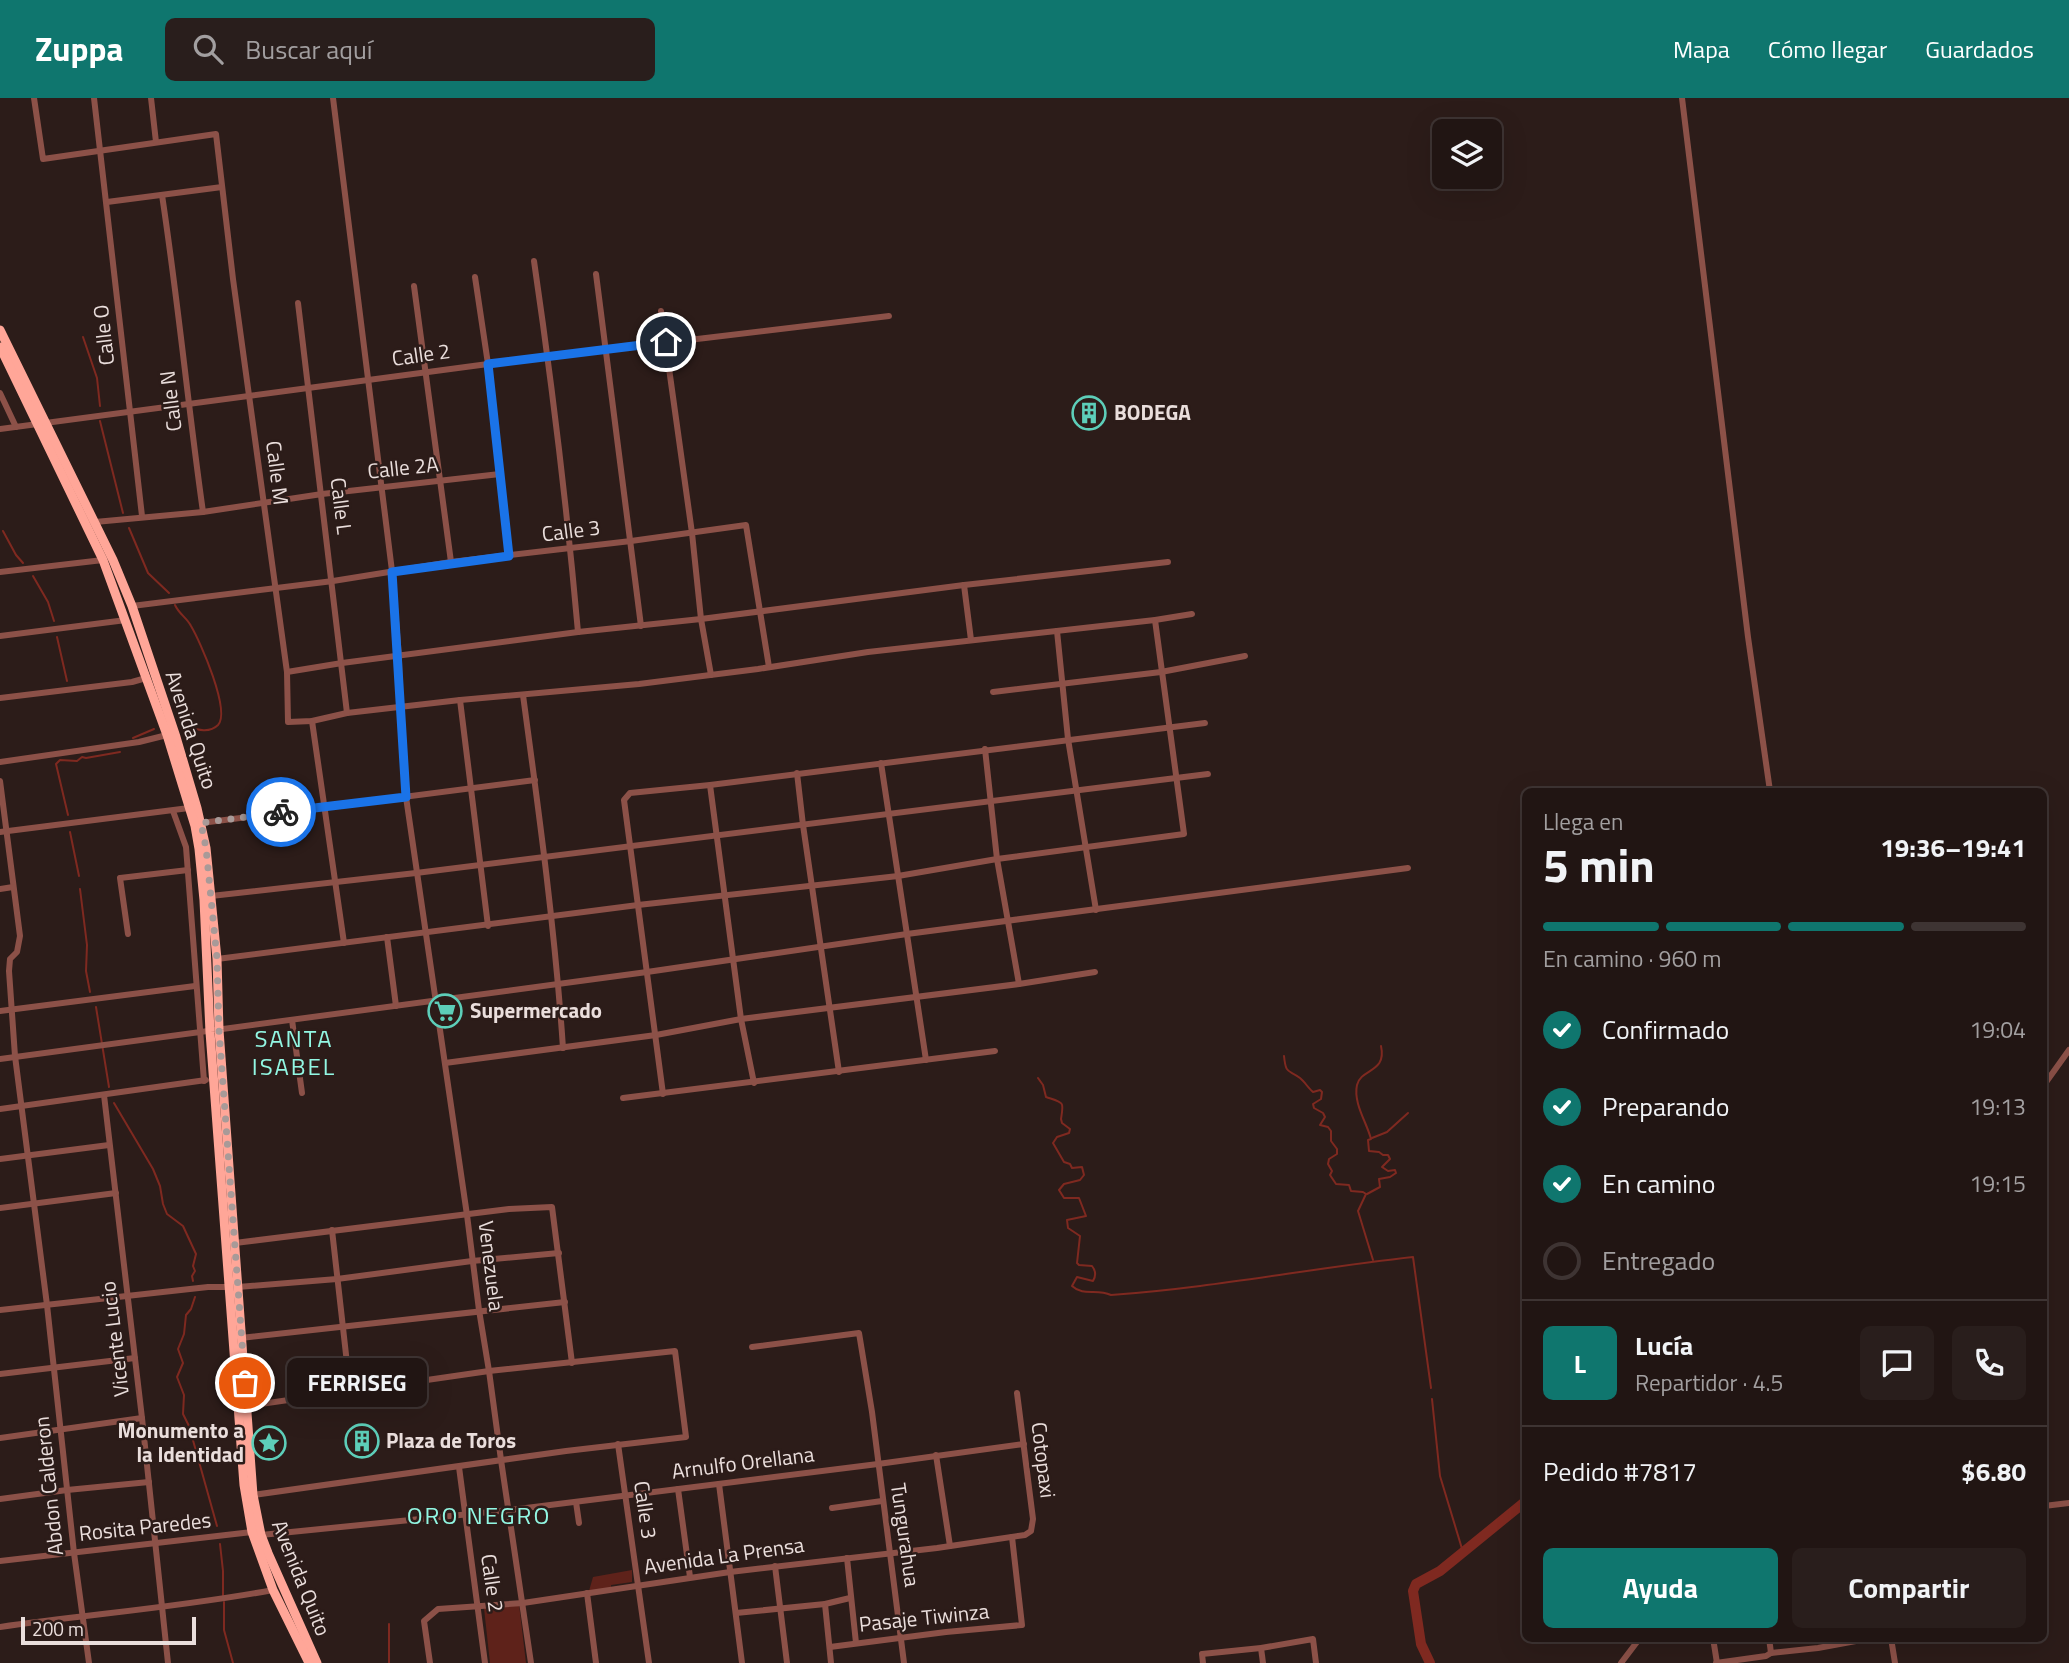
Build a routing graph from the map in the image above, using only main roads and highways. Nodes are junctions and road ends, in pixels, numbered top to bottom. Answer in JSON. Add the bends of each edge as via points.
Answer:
{"nodes":[{"id":1,"x":0,"y":330,"type":"edge"},
{"id":2,"x":0,"y":347,"type":"edge"},
{"id":3,"x":42,"y":423,"type":"junction"},
{"id":4,"x":215,"y":1031,"type":"junction"},
{"id":5,"x":234,"y":1287,"type":"junction"},
{"id":6,"x":257,"y":1534,"type":"junction"},
{"id":7,"x":309,"y":1663,"type":"edge"},
{"id":8,"x":317,"y":1663,"type":"edge"}],
"edges":[{"from":1,"to":3,"type":"highway","name":"Avenida Quito"},
{"from":2,"to":3,"type":"highway","name":"Avenida Quito"},
{"from":3,"to":4,"type":"highway","name":"Avenida Quito","via":[[103,560],[190,808],[200,849]]},
{"from":3,"to":4,"type":"highway","name":"Avenida Quito","via":[[95,522],[132,606],[201,823],[217,959]]},
{"from":4,"to":5,"type":"highway","name":"Avenida Quito","via":[[235,1242]]},
{"from":4,"to":5,"type":"highway","name":"Avenida Quito","via":[[209,1080]]},
{"from":5,"to":6,"type":"highway","name":"Avenida Quito"},
{"from":5,"to":6,"type":"highway","name":"Avenida Quito","via":[[244,1485]]},
{"from":6,"to":7,"type":"highway","name":"Avenida Quito","via":[[273,1590]]},
{"from":6,"to":8,"type":"highway","name":"Avenida Quito"}]}
